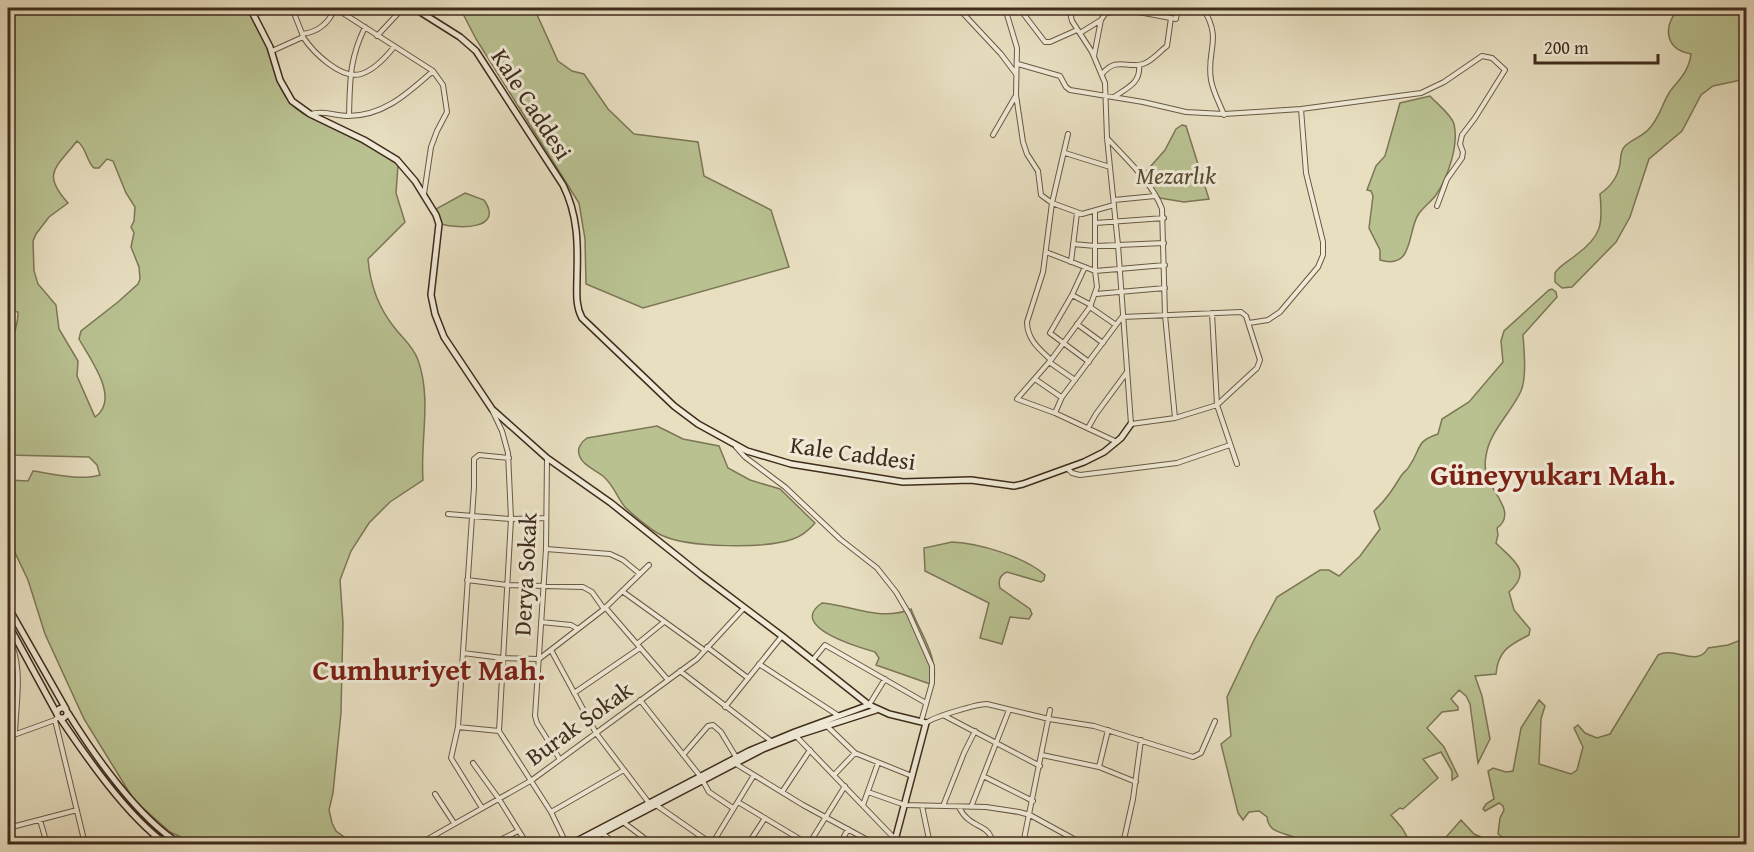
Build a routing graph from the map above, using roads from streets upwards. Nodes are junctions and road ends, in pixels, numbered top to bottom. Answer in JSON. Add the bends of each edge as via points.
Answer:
{"nodes":[{"id":1,"x":250,"y":8,"type":"edge"},
{"id":2,"x":292,"y":8,"type":"edge"},
{"id":3,"x":335,"y":8,"type":"edge"},
{"id":4,"x":346,"y":8,"type":"edge"},
{"id":5,"x":403,"y":8,"type":"edge"},
{"id":6,"x":417,"y":8,"type":"edge"},
{"id":7,"x":958,"y":8,"type":"edge"},
{"id":8,"x":1005,"y":8,"type":"edge"},
{"id":9,"x":1019,"y":8,"type":"edge"},
{"id":10,"x":1070,"y":8,"type":"edge"},
{"id":11,"x":1203,"y":8,"type":"edge"},
{"id":12,"x":343,"y":13,"type":"junction"},
{"id":13,"x":1171,"y":18,"type":"junction"},
{"id":14,"x":1101,"y":20,"type":"junction"},
{"id":15,"x":365,"y":27,"type":"junction"},
{"id":16,"x":1078,"y":32,"type":"junction"},
{"id":17,"x":303,"y":35,"type":"junction"},
{"id":18,"x":377,"y":36,"type":"junction"},
{"id":19,"x":394,"y":47,"type":"junction"},
{"id":20,"x":271,"y":52,"type":"junction"},
{"id":21,"x":1094,"y":56,"type":"junction"},
{"id":22,"x":1018,"y":64,"type":"junction"},
{"id":23,"x":1139,"y":65,"type":"junction"},
{"id":24,"x":433,"y":71,"type":"junction"},
{"id":25,"x":350,"y":74,"type":"junction"},
{"id":26,"x":1102,"y":74,"type":"junction"},
{"id":27,"x":1016,"y":75,"type":"junction"},
{"id":28,"x":1016,"y":95,"type":"junction"},
{"id":29,"x":1105,"y":97,"type":"junction"},
{"id":30,"x":1113,"y":98,"type":"junction"},
{"id":31,"x":1301,"y":109,"type":"junction"},
{"id":32,"x":310,"y":114,"type":"junction"},
{"id":33,"x":1224,"y":115,"type":"junction"},
{"id":34,"x":349,"y":116,"type":"junction"},
{"id":35,"x":1068,"y":134,"type":"dead end"},
{"id":36,"x":993,"y":135,"type":"dead end"},
{"id":37,"x":1107,"y":138,"type":"junction"},
{"id":38,"x":1065,"y":153,"type":"junction"},
{"id":39,"x":1110,"y":167,"type":"junction"},
{"id":40,"x":424,"y":195,"type":"junction"},
{"id":41,"x":1155,"y":196,"type":"junction"},
{"id":42,"x":1052,"y":203,"type":"junction"},
{"id":43,"x":1114,"y":203,"type":"junction"},
{"id":44,"x":1437,"y":206,"type":"dead end"},
{"id":45,"x":1095,"y":211,"type":"junction"},
{"id":46,"x":1077,"y":213,"type":"junction"},
{"id":47,"x":1164,"y":218,"type":"junction"},
{"id":48,"x":1116,"y":222,"type":"junction"},
{"id":49,"x":1095,"y":223,"type":"junction"},
{"id":50,"x":1164,"y":243,"type":"junction"},
{"id":51,"x":1073,"y":244,"type":"junction"},
{"id":52,"x":1118,"y":245,"type":"junction"},
{"id":53,"x":1095,"y":246,"type":"junction"},
{"id":54,"x":1046,"y":252,"type":"junction"},
{"id":55,"x":1071,"y":262,"type":"junction"},
{"id":56,"x":1165,"y":266,"type":"junction"},
{"id":57,"x":1085,"y":267,"type":"junction"},
{"id":58,"x":1120,"y":269,"type":"junction"},
{"id":59,"x":1095,"y":271,"type":"junction"},
{"id":60,"x":1165,"y":288,"type":"junction"},
{"id":61,"x":1122,"y":292,"type":"junction"},
{"id":62,"x":1096,"y":294,"type":"junction"},
{"id":63,"x":1072,"y":295,"type":"junction"},
{"id":64,"x":1090,"y":306,"type":"junction"},
{"id":65,"x":1212,"y":313,"type":"junction"},
{"id":66,"x":1165,"y":315,"type":"junction"},
{"id":67,"x":1122,"y":317,"type":"junction"},
{"id":68,"x":1249,"y":323,"type":"junction"},
{"id":69,"x":1077,"y":324,"type":"junction"},
{"id":70,"x":1116,"y":325,"type":"junction"},
{"id":71,"x":1103,"y":343,"type":"junction"},
{"id":72,"x":1063,"y":344,"type":"junction"},
{"id":73,"x":1050,"y":361,"type":"junction"},
{"id":74,"x":1089,"y":362,"type":"junction"},
{"id":75,"x":1127,"y":372,"type":"junction"},
{"id":76,"x":1035,"y":379,"type":"junction"},
{"id":77,"x":1075,"y":380,"type":"junction"},
{"id":78,"x":1062,"y":397,"type":"junction"},
{"id":79,"x":1217,"y":405,"type":"junction"},
{"id":80,"x":492,"y":409,"type":"junction"},
{"id":81,"x":1055,"y":413,"type":"junction"},
{"id":82,"x":1175,"y":418,"type":"junction"},
{"id":83,"x":1131,"y":424,"type":"junction"},
{"id":84,"x":1088,"y":428,"type":"junction"},
{"id":85,"x":1117,"y":442,"type":"junction"},
{"id":86,"x":736,"y":446,"type":"junction"},
{"id":87,"x":1230,"y":446,"type":"junction"},
{"id":88,"x":509,"y":458,"type":"junction"},
{"id":89,"x":547,"y":458,"type":"junction"},
{"id":90,"x":1238,"y":464,"type":"dead end"},
{"id":91,"x":1067,"y":468,"type":"junction"},
{"id":92,"x":448,"y":514,"type":"dead end"},
{"id":93,"x":472,"y":515,"type":"junction"},
{"id":94,"x":546,"y":518,"type":"junction"},
{"id":95,"x":511,"y":519,"type":"junction"},
{"id":96,"x":546,"y":549,"type":"junction"},
{"id":97,"x":649,"y":565,"type":"dead end"},
{"id":98,"x":640,"y":574,"type":"junction"},
{"id":99,"x":467,"y":580,"type":"junction"},
{"id":100,"x":507,"y":585,"type":"junction"},
{"id":101,"x":544,"y":585,"type":"junction"},
{"id":102,"x":622,"y":591,"type":"junction"},
{"id":103,"x":8,"y":607,"type":"edge"},
{"id":104,"x":604,"y":608,"type":"junction"},
{"id":105,"x":744,"y":608,"type":"junction"},
{"id":106,"x":541,"y":622,"type":"junction"},
{"id":107,"x":664,"y":622,"type":"junction"},
{"id":108,"x":8,"y":624,"type":"edge"},
{"id":109,"x":578,"y":629,"type":"junction"},
{"id":110,"x":8,"y":636,"type":"edge"},
{"id":111,"x":782,"y":636,"type":"junction"},
{"id":112,"x":9,"y":643,"type":"edge"},
{"id":113,"x":639,"y":646,"type":"junction"},
{"id":114,"x":706,"y":649,"type":"junction"},
{"id":115,"x":551,"y":650,"type":"junction"},
{"id":116,"x":463,"y":653,"type":"junction"},
{"id":117,"x":502,"y":658,"type":"junction"},
{"id":118,"x":539,"y":659,"type":"junction"},
{"id":119,"x":812,"y":661,"type":"junction"},
{"id":120,"x":759,"y":664,"type":"junction"},
{"id":121,"x":680,"y":671,"type":"junction"},
{"id":122,"x":748,"y":678,"type":"junction"},
{"id":123,"x":885,"y":679,"type":"junction"},
{"id":124,"x":668,"y":680,"type":"junction"},
{"id":125,"x":574,"y":693,"type":"junction"},
{"id":126,"x":640,"y":700,"type":"junction"},
{"id":127,"x":8,"y":702,"type":"edge"},
{"id":128,"x":16,"y":702,"type":"junction"},
{"id":129,"x":927,"y":703,"type":"junction"},
{"id":130,"x":869,"y":705,"type":"junction"},
{"id":131,"x":725,"y":706,"type":"junction"},
{"id":132,"x":876,"y":709,"type":"junction"},
{"id":133,"x":1009,"y":710,"type":"junction"},
{"id":134,"x":1050,"y":710,"type":"dead end"},
{"id":135,"x":67,"y":711,"type":"junction"},
{"id":136,"x":840,"y":716,"type":"junction"},
{"id":137,"x":944,"y":716,"type":"junction"},
{"id":138,"x":58,"y":717,"type":"junction"},
{"id":139,"x":1049,"y":719,"type":"junction"},
{"id":140,"x":1215,"y":720,"type":"dead end"},
{"id":141,"x":924,"y":723,"type":"junction"},
{"id":142,"x":827,"y":726,"type":"junction"},
{"id":143,"x":458,"y":727,"type":"junction"},
{"id":144,"x":1108,"y":730,"type":"junction"},
{"id":145,"x":499,"y":731,"type":"junction"},
{"id":146,"x":975,"y":731,"type":"junction"},
{"id":147,"x":596,"y":732,"type":"junction"},
{"id":148,"x":15,"y":734,"type":"junction"},
{"id":149,"x":796,"y":736,"type":"junction"},
{"id":150,"x":8,"y":737,"type":"edge"},
{"id":151,"x":1141,"y":740,"type":"junction"},
{"id":152,"x":771,"y":741,"type":"junction"},
{"id":153,"x":995,"y":744,"type":"junction"},
{"id":154,"x":810,"y":750,"type":"junction"},
{"id":155,"x":855,"y":753,"type":"junction"},
{"id":156,"x":683,"y":755,"type":"junction"},
{"id":157,"x":1042,"y":755,"type":"junction"},
{"id":158,"x":559,"y":758,"type":"junction"},
{"id":159,"x":735,"y":760,"type":"junction"},
{"id":160,"x":879,"y":762,"type":"junction"},
{"id":161,"x":473,"y":763,"type":"dead end"},
{"id":162,"x":1040,"y":766,"type":"junction"},
{"id":163,"x":1099,"y":767,"type":"junction"},
{"id":164,"x":624,"y":770,"type":"junction"},
{"id":165,"x":754,"y":775,"type":"junction"},
{"id":166,"x":834,"y":775,"type":"junction"},
{"id":167,"x":913,"y":776,"type":"junction"},
{"id":168,"x":983,"y":776,"type":"junction"},
{"id":169,"x":701,"y":778,"type":"junction"},
{"id":170,"x":532,"y":780,"type":"junction"},
{"id":171,"x":1136,"y":782,"type":"junction"},
{"id":172,"x":845,"y":786,"type":"junction"},
{"id":173,"x":782,"y":792,"type":"junction"},
{"id":174,"x":867,"y":792,"type":"junction"},
{"id":175,"x":435,"y":794,"type":"dead end"},
{"id":176,"x":499,"y":799,"type":"junction"},
{"id":177,"x":1033,"y":801,"type":"junction"},
{"id":178,"x":738,"y":802,"type":"junction"},
{"id":179,"x":653,"y":804,"type":"junction"},
{"id":180,"x":863,"y":805,"type":"junction"},
{"id":181,"x":905,"y":805,"type":"junction"},
{"id":182,"x":922,"y":806,"type":"junction"},
{"id":183,"x":944,"y":806,"type":"junction"},
{"id":184,"x":959,"y":807,"type":"junction"},
{"id":185,"x":971,"y":807,"type":"junction"},
{"id":186,"x":482,"y":808,"type":"junction"},
{"id":187,"x":734,"y":808,"type":"junction"},
{"id":188,"x":77,"y":810,"type":"junction"},
{"id":189,"x":551,"y":812,"type":"junction"},
{"id":190,"x":1030,"y":814,"type":"junction"},
{"id":191,"x":765,"y":818,"type":"junction"},
{"id":192,"x":825,"y":818,"type":"junction"},
{"id":193,"x":40,"y":820,"type":"junction"},
{"id":194,"x":622,"y":822,"type":"junction"},
{"id":195,"x":454,"y":824,"type":"junction"},
{"id":196,"x":8,"y":828,"type":"edge"},
{"id":197,"x":848,"y":830,"type":"junction"},
{"id":198,"x":518,"y":831,"type":"junction"},
{"id":199,"x":602,"y":833,"type":"junction"},
{"id":200,"x":426,"y":839,"type":"junction"},
{"id":201,"x":895,"y":842,"type":"edge"},
{"id":202,"x":1124,"y":843,"type":"edge"},
{"id":203,"x":47,"y":844,"type":"edge"},
{"id":204,"x":85,"y":844,"type":"edge"},
{"id":205,"x":166,"y":844,"type":"edge"},
{"id":206,"x":180,"y":844,"type":"edge"},
{"id":207,"x":419,"y":844,"type":"edge"},
{"id":208,"x":430,"y":844,"type":"edge"},
{"id":209,"x":492,"y":844,"type":"edge"},
{"id":210,"x":526,"y":844,"type":"edge"},
{"id":211,"x":569,"y":844,"type":"edge"},
{"id":212,"x":580,"y":844,"type":"edge"},
{"id":213,"x":616,"y":844,"type":"edge"},
{"id":214,"x":652,"y":844,"type":"edge"},
{"id":215,"x":712,"y":844,"type":"edge"},
{"id":216,"x":748,"y":844,"type":"edge"},
{"id":217,"x":808,"y":844,"type":"edge"},
{"id":218,"x":840,"y":844,"type":"edge"},
{"id":219,"x":875,"y":844,"type":"edge"},
{"id":220,"x":930,"y":844,"type":"edge"},
{"id":221,"x":989,"y":844,"type":"edge"},
{"id":222,"x":1023,"y":844,"type":"edge"},
{"id":223,"x":1083,"y":844,"type":"edge"},
{"id":224,"x":1132,"y":844,"type":"edge"}],
"edges":[{"from":1,"to":20,"type":"street"},
{"from":2,"to":17,"type":"street"},
{"from":3,"to":12,"type":"street"},
{"from":3,"to":17,"type":"street","via":[[323,26]]},
{"from":4,"to":12,"type":"street"},
{"from":5,"to":18,"type":"street"},
{"from":6,"to":86,"type":"street","name":"Kale Caddesi","via":[[476,51],[563,185],[577,223],[578,304],[585,321],[683,413]]},
{"from":7,"to":27,"type":"street"},
{"from":8,"to":22,"type":"street","via":[[1016,41]]},
{"from":9,"to":16,"type":"street","via":[[1045,42]]},
{"from":10,"to":16,"type":"street"},
{"from":11,"to":13,"type":"street","via":[[1180,11],[1176,19]]},
{"from":11,"to":33,"type":"street","via":[[1214,32],[1211,81]]},
{"from":12,"to":15,"type":"street"},
{"from":13,"to":14,"type":"street","via":[[1124,10],[1106,14]]},
{"from":13,"to":23,"type":"street","via":[[1167,46]]},
{"from":14,"to":16,"type":"street"},
{"from":14,"to":21,"type":"street"},
{"from":15,"to":18,"type":"street"},
{"from":15,"to":25,"type":"street","via":[[355,48]]},
{"from":16,"to":21,"type":"street"},
{"from":17,"to":20,"type":"street"},
{"from":17,"to":25,"type":"street","via":[[328,63]]},
{"from":18,"to":19,"type":"street"},
{"from":19,"to":24,"type":"street"},
{"from":19,"to":25,"type":"street","via":[[365,73]]},
{"from":20,"to":32,"type":"street","via":[[286,92]]},
{"from":21,"to":26,"type":"street"},
{"from":22,"to":27,"type":"street"},
{"from":22,"to":29,"type":"street","via":[[1060,76],[1070,90]]},
{"from":23,"to":26,"type":"street","via":[[1116,63]]},
{"from":23,"to":30,"type":"street","via":[[1136,81]]},
{"from":24,"to":34,"type":"street","via":[[388,106]]},
{"from":24,"to":40,"type":"street","via":[[443,85],[447,112],[431,147]]},
{"from":25,"to":34,"type":"street"},
{"from":26,"to":29,"type":"street"},
{"from":27,"to":28,"type":"street"},
{"from":28,"to":36,"type":"street"},
{"from":28,"to":42,"type":"street","via":[[1024,146],[1038,171],[1041,195]]},
{"from":29,"to":30,"type":"street"},
{"from":29,"to":37,"type":"street"},
{"from":30,"to":33,"type":"street"},
{"from":31,"to":33,"type":"street"},
{"from":31,"to":44,"type":"street","via":[[1421,93],[1482,56],[1492,58],[1505,70],[1462,135],[1463,156],[1447,179]]},
{"from":31,"to":68,"type":"street","via":[[1306,173],[1323,255],[1318,267],[1280,312],[1268,320]]},
{"from":32,"to":34,"type":"street"},
{"from":32,"to":40,"type":"street","via":[[392,156]]},
{"from":35,"to":38,"type":"street"},
{"from":37,"to":39,"type":"street"},
{"from":37,"to":41,"type":"street"},
{"from":38,"to":39,"type":"street"},
{"from":38,"to":42,"type":"street"},
{"from":39,"to":43,"type":"street"},
{"from":40,"to":80,"type":"street","via":[[438,224],[431,295],[435,314],[444,337]]},
{"from":41,"to":43,"type":"street"},
{"from":41,"to":47,"type":"street"},
{"from":42,"to":46,"type":"street"},
{"from":42,"to":54,"type":"street"},
{"from":43,"to":45,"type":"street"},
{"from":43,"to":48,"type":"street"},
{"from":45,"to":46,"type":"street"},
{"from":45,"to":49,"type":"street"},
{"from":46,"to":51,"type":"street"},
{"from":47,"to":48,"type":"street"},
{"from":47,"to":50,"type":"street"},
{"from":48,"to":49,"type":"street"},
{"from":48,"to":52,"type":"street"},
{"from":49,"to":53,"type":"street"},
{"from":50,"to":52,"type":"street"},
{"from":50,"to":56,"type":"street"},
{"from":51,"to":53,"type":"street"},
{"from":51,"to":55,"type":"street"},
{"from":52,"to":53,"type":"street"},
{"from":52,"to":58,"type":"street"},
{"from":53,"to":59,"type":"street"},
{"from":54,"to":55,"type":"street"},
{"from":54,"to":73,"type":"street","via":[[1027,326],[1033,342]]},
{"from":55,"to":57,"type":"street"},
{"from":56,"to":58,"type":"street"},
{"from":56,"to":60,"type":"street"},
{"from":57,"to":59,"type":"street"},
{"from":57,"to":63,"type":"street"},
{"from":58,"to":59,"type":"street"},
{"from":58,"to":61,"type":"street"},
{"from":59,"to":62,"type":"street"},
{"from":60,"to":61,"type":"street"},
{"from":60,"to":66,"type":"street"},
{"from":61,"to":62,"type":"street"},
{"from":61,"to":67,"type":"street"},
{"from":62,"to":64,"type":"street"},
{"from":63,"to":64,"type":"street"},
{"from":63,"to":72,"type":"street","via":[[1050,333]]},
{"from":64,"to":69,"type":"street"},
{"from":64,"to":70,"type":"street"},
{"from":65,"to":66,"type":"street"},
{"from":65,"to":68,"type":"street","via":[[1241,312]]},
{"from":65,"to":79,"type":"street"},
{"from":66,"to":67,"type":"street"},
{"from":66,"to":82,"type":"street"},
{"from":67,"to":70,"type":"street"},
{"from":67,"to":75,"type":"street"},
{"from":68,"to":79,"type":"street","via":[[1259,364]]},
{"from":69,"to":71,"type":"street"},
{"from":69,"to":72,"type":"street"},
{"from":70,"to":71,"type":"street"},
{"from":71,"to":74,"type":"street"},
{"from":72,"to":73,"type":"street"},
{"from":72,"to":74,"type":"street"},
{"from":73,"to":76,"type":"street"},
{"from":73,"to":77,"type":"street"},
{"from":74,"to":77,"type":"street"},
{"from":75,"to":83,"type":"street"},
{"from":75,"to":84,"type":"street"},
{"from":76,"to":78,"type":"street"},
{"from":76,"to":81,"type":"street","via":[[1017,399]]},
{"from":77,"to":78,"type":"street"},
{"from":78,"to":81,"type":"street"},
{"from":79,"to":82,"type":"street"},
{"from":79,"to":87,"type":"street"},
{"from":80,"to":88,"type":"street"},
{"from":80,"to":89,"type":"street"},
{"from":81,"to":84,"type":"street"},
{"from":82,"to":83,"type":"street"},
{"from":83,"to":85,"type":"street","name":"Kale Caddesi"},
{"from":84,"to":85,"type":"street"},
{"from":85,"to":91,"type":"street","name":"Kale Caddesi"},
{"from":86,"to":91,"type":"street","name":"Kale Caddesi","via":[[781,462],[903,482],[964,480],[1014,486]]},
{"from":86,"to":129,"type":"street","via":[[892,585],[932,666]]},
{"from":87,"to":90,"type":"street"},
{"from":87,"to":91,"type":"street","via":[[1177,463],[1080,475]]},
{"from":88,"to":93,"type":"street","via":[[475,457]]},
{"from":88,"to":95,"type":"street"},
{"from":89,"to":94,"type":"street","name":"Derya Sokak"},
{"from":89,"to":105,"type":"street","via":[[611,502]]},
{"from":92,"to":93,"type":"street"},
{"from":93,"to":95,"type":"street"},
{"from":93,"to":99,"type":"street"},
{"from":94,"to":95,"type":"street"},
{"from":94,"to":96,"type":"street","name":"Derya Sokak"},
{"from":95,"to":100,"type":"street"},
{"from":96,"to":98,"type":"street","via":[[610,555]]},
{"from":96,"to":101,"type":"street","name":"Derya Sokak"},
{"from":97,"to":98,"type":"street"},
{"from":98,"to":102,"type":"street"},
{"from":99,"to":100,"type":"street"},
{"from":99,"to":116,"type":"street"},
{"from":100,"to":101,"type":"street"},
{"from":100,"to":117,"type":"street"},
{"from":101,"to":104,"type":"street","via":[[585,588]]},
{"from":101,"to":106,"type":"street","name":"Derya Sokak"},
{"from":102,"to":104,"type":"street"},
{"from":102,"to":107,"type":"street"},
{"from":103,"to":135,"type":"street"},
{"from":104,"to":109,"type":"street"},
{"from":104,"to":113,"type":"street"},
{"from":105,"to":111,"type":"street"},
{"from":105,"to":114,"type":"street","name":"Burak Sokak"},
{"from":106,"to":109,"type":"street"},
{"from":106,"to":118,"type":"street","name":"Derya Sokak"},
{"from":107,"to":113,"type":"street"},
{"from":107,"to":114,"type":"street"},
{"from":108,"to":138,"type":"street"},
{"from":109,"to":115,"type":"street"},
{"from":110,"to":112,"type":"street"},
{"from":111,"to":119,"type":"street"},
{"from":111,"to":120,"type":"street"},
{"from":112,"to":128,"type":"street","via":[[15,651],[19,686]]},
{"from":113,"to":124,"type":"street"},
{"from":113,"to":125,"type":"street"},
{"from":114,"to":121,"type":"street","name":"Burak Sokak"},
{"from":114,"to":122,"type":"street"},
{"from":115,"to":118,"type":"street"},
{"from":115,"to":125,"type":"street"},
{"from":116,"to":117,"type":"street"},
{"from":116,"to":143,"type":"street"},
{"from":117,"to":118,"type":"street"},
{"from":117,"to":145,"type":"street"},
{"from":118,"to":158,"type":"street","name":"Derya Sokak","via":[[536,719]]},
{"from":119,"to":123,"type":"street","via":[[825,645]]},
{"from":119,"to":130,"type":"street"},
{"from":120,"to":122,"type":"street"},
{"from":120,"to":136,"type":"street"},
{"from":121,"to":124,"type":"street","name":"Burak Sokak"},
{"from":121,"to":131,"type":"street"},
{"from":122,"to":131,"type":"street"},
{"from":123,"to":129,"type":"street"},
{"from":123,"to":130,"type":"street"},
{"from":124,"to":126,"type":"street","name":"Burak Sokak"},
{"from":125,"to":147,"type":"street"},
{"from":126,"to":147,"type":"street","name":"Burak Sokak"},
{"from":126,"to":156,"type":"street"},
{"from":127,"to":128,"type":"street"},
{"from":128,"to":148,"type":"street"},
{"from":129,"to":141,"type":"street"},
{"from":130,"to":132,"type":"street"},
{"from":130,"to":136,"type":"street"},
{"from":131,"to":152,"type":"street"},
{"from":132,"to":141,"type":"street"},
{"from":132,"to":142,"type":"street"},
{"from":133,"to":137,"type":"street","via":[[980,704]]},
{"from":133,"to":139,"type":"street"},
{"from":133,"to":153,"type":"street"},
{"from":134,"to":139,"type":"street"},
{"from":135,"to":138,"type":"street","via":[[59,709]]},
{"from":135,"to":206,"type":"street","via":[[138,808]]},
{"from":136,"to":152,"type":"street"},
{"from":137,"to":141,"type":"street"},
{"from":137,"to":146,"type":"street"},
{"from":138,"to":148,"type":"street"},
{"from":138,"to":188,"type":"street"},
{"from":138,"to":205,"type":"street","via":[[117,795]]},
{"from":139,"to":144,"type":"street"},
{"from":139,"to":157,"type":"street"},
{"from":140,"to":151,"type":"street","via":[[1201,753],[1195,757]]},
{"from":141,"to":167,"type":"street"},
{"from":142,"to":149,"type":"street"},
{"from":142,"to":155,"type":"street"},
{"from":143,"to":145,"type":"street"},
{"from":143,"to":186,"type":"street","via":[[451,758]]},
{"from":144,"to":151,"type":"street"},
{"from":144,"to":163,"type":"street"},
{"from":145,"to":170,"type":"street"},
{"from":146,"to":153,"type":"street"},
{"from":146,"to":183,"type":"street"},
{"from":147,"to":158,"type":"street","name":"Burak Sokak"},
{"from":147,"to":164,"type":"street"},
{"from":148,"to":150,"type":"street"},
{"from":149,"to":154,"type":"street"},
{"from":149,"to":159,"type":"street"},
{"from":151,"to":171,"type":"street"},
{"from":152,"to":159,"type":"street"},
{"from":153,"to":162,"type":"street"},
{"from":153,"to":168,"type":"street"},
{"from":154,"to":166,"type":"street"},
{"from":154,"to":173,"type":"street"},
{"from":155,"to":160,"type":"street"},
{"from":155,"to":166,"type":"street"},
{"from":156,"to":159,"type":"street","via":[[713,724],[722,732]]},
{"from":156,"to":169,"type":"street"},
{"from":157,"to":162,"type":"street"},
{"from":157,"to":163,"type":"street"},
{"from":158,"to":170,"type":"street","name":"Burak Sokak"},
{"from":159,"to":165,"type":"street"},
{"from":159,"to":169,"type":"street"},
{"from":160,"to":167,"type":"street"},
{"from":160,"to":174,"type":"street"},
{"from":161,"to":176,"type":"street"},
{"from":162,"to":177,"type":"street"},
{"from":163,"to":171,"type":"street"},
{"from":164,"to":179,"type":"street"},
{"from":164,"to":189,"type":"street"},
{"from":165,"to":173,"type":"street"},
{"from":165,"to":178,"type":"street"},
{"from":166,"to":172,"type":"street"},
{"from":167,"to":181,"type":"street"},
{"from":168,"to":177,"type":"street"},
{"from":168,"to":185,"type":"street"},
{"from":169,"to":179,"type":"street"},
{"from":169,"to":187,"type":"street","via":[[712,794]]},
{"from":170,"to":176,"type":"street","name":"Burak Sokak"},
{"from":170,"to":189,"type":"street"},
{"from":171,"to":202,"type":"street"},
{"from":172,"to":180,"type":"street"},
{"from":172,"to":192,"type":"street"},
{"from":173,"to":192,"type":"street"},
{"from":174,"to":180,"type":"street"},
{"from":174,"to":181,"type":"street"},
{"from":175,"to":195,"type":"street"},
{"from":176,"to":186,"type":"street","name":"Burak Sokak"},
{"from":176,"to":198,"type":"street"},
{"from":177,"to":190,"type":"street"},
{"from":178,"to":187,"type":"street"},
{"from":178,"to":191,"type":"street"},
{"from":179,"to":194,"type":"street"},
{"from":179,"to":211,"type":"street"},
{"from":179,"to":215,"type":"street"},
{"from":180,"to":201,"type":"street"},
{"from":181,"to":182,"type":"street"},
{"from":181,"to":201,"type":"street"},
{"from":182,"to":183,"type":"street"},
{"from":182,"to":220,"type":"street"},
{"from":183,"to":184,"type":"street"},
{"from":184,"to":185,"type":"street"},
{"from":184,"to":221,"type":"street","via":[[964,818],[989,832]]},
{"from":185,"to":190,"type":"street"},
{"from":186,"to":195,"type":"street","name":"Burak Sokak"},
{"from":187,"to":215,"type":"street"},
{"from":188,"to":193,"type":"street"},
{"from":188,"to":204,"type":"street"},
{"from":189,"to":211,"type":"street"},
{"from":190,"to":222,"type":"street"},
{"from":190,"to":223,"type":"street"},
{"from":191,"to":216,"type":"street"},
{"from":191,"to":217,"type":"street"},
{"from":192,"to":197,"type":"street"},
{"from":192,"to":217,"type":"street"},
{"from":193,"to":196,"type":"street"},
{"from":193,"to":203,"type":"street"},
{"from":194,"to":199,"type":"street"},
{"from":194,"to":214,"type":"street"},
{"from":195,"to":200,"type":"street","name":"Burak Sokak"},
{"from":197,"to":218,"type":"street"},
{"from":197,"to":219,"type":"street"},
{"from":198,"to":209,"type":"street"},
{"from":198,"to":210,"type":"street"},
{"from":199,"to":212,"type":"street"},
{"from":199,"to":213,"type":"street"},
{"from":200,"to":207,"type":"street","name":"Burak Sokak"},
{"from":200,"to":208,"type":"street"},
{"from":202,"to":224,"type":"street"}]}
